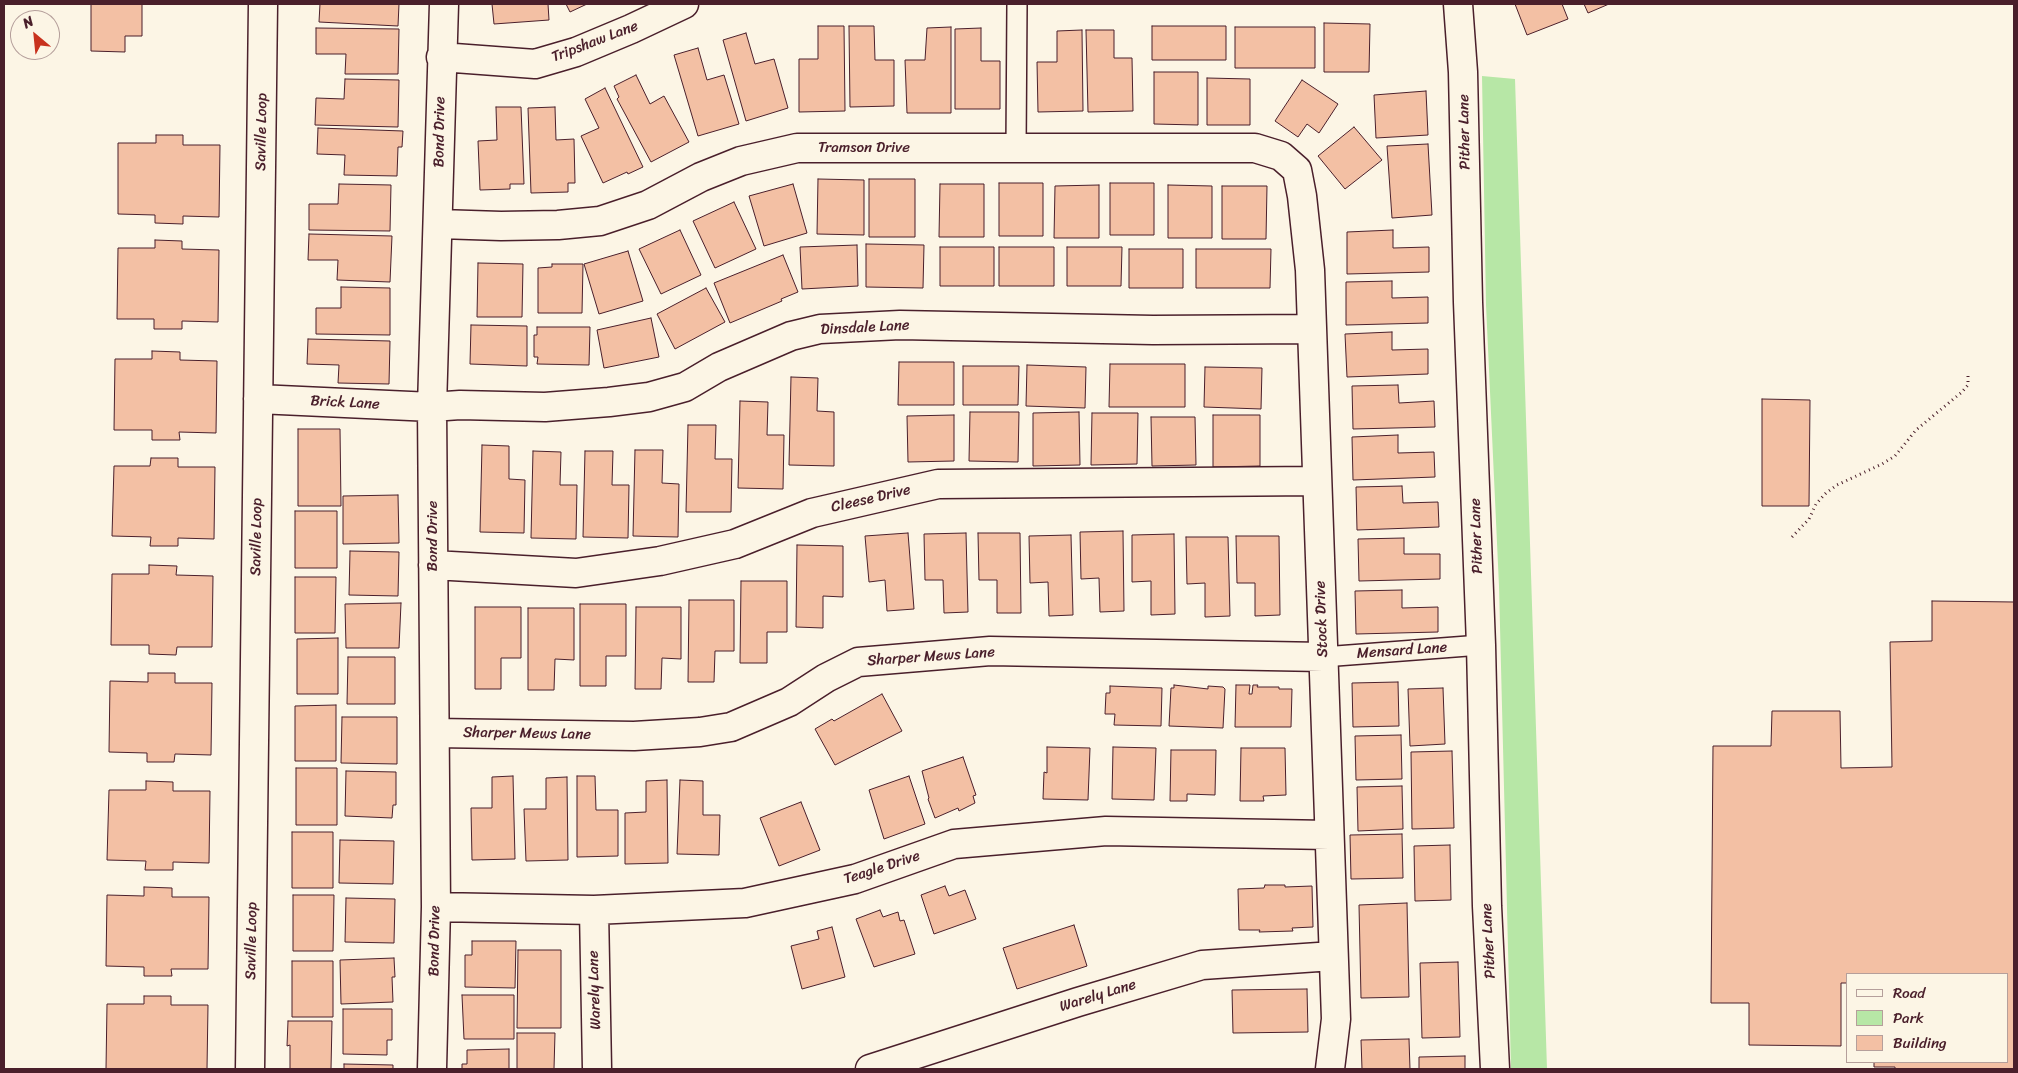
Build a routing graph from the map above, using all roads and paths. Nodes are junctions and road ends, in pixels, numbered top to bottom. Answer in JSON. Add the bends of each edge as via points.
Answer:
{"nodes":[{"id":1,"x":263,"y":4,"type":"edge"},
{"id":2,"x":444,"y":4,"type":"edge"},
{"id":3,"x":684,"y":4,"type":"edge"},
{"id":4,"x":1017,"y":4,"type":"edge"},
{"id":5,"x":1458,"y":4,"type":"edge"},
{"id":6,"x":442,"y":57,"type":"junction"},
{"id":7,"x":1016,"y":148,"type":"junction"},
{"id":8,"x":1297,"y":170,"type":"joint"},
{"id":9,"x":439,"y":224,"type":"junction"},
{"id":10,"x":1312,"y":329,"type":"junction"},
{"id":11,"x":1968,"y":372,"type":"dead end"},
{"id":12,"x":258,"y":399,"type":"junction"},
{"id":13,"x":432,"y":407,"type":"junction"},
{"id":14,"x":1317,"y":481,"type":"junction"},
{"id":15,"x":1792,"y":537,"type":"dead end"},
{"id":16,"x":433,"y":565,"type":"junction"},
{"id":17,"x":1481,"y":645,"type":"junction"},
{"id":18,"x":1323,"y":656,"type":"junction"},
{"id":19,"x":435,"y":733,"type":"junction"},
{"id":20,"x":1329,"y":835,"type":"junction"},
{"id":21,"x":436,"y":907,"type":"junction"},
{"id":22,"x":594,"y":910,"type":"junction"},
{"id":23,"x":1333,"y":956,"type":"junction"},
{"id":24,"x":250,"y":1069,"type":"edge"},
{"id":25,"x":432,"y":1069,"type":"edge"},
{"id":26,"x":597,"y":1069,"type":"edge"},
{"id":27,"x":870,"y":1069,"type":"edge"},
{"id":28,"x":1330,"y":1069,"type":"edge"},
{"id":29,"x":1495,"y":1069,"type":"edge"}],
"edges":[{"from":1,"to":12,"type":"street","name":"Saville Loop"},
{"from":2,"to":6,"type":"street","name":"Bond Drive"},
{"from":3,"to":6,"type":"street","name":"Tripshaw Lane","via":[[576,52],[535,64]]},
{"from":4,"to":7,"type":"lane"},
{"from":5,"to":17,"type":"street","name":"Pither Lane","via":[[1463,72]]},
{"from":6,"to":9,"type":"street","name":"Bond Drive"},
{"from":7,"to":8,"type":"street","name":"Tramson Drive","via":[[1255,148],[1281,156]]},
{"from":7,"to":9,"type":"street","name":"Tramson Drive","via":[[797,148],[742,161],[701,177],[648,204],[600,221],[558,225]]},
{"from":8,"to":10,"type":"street","name":"Stock Drive","via":[[1310,270]]},
{"from":9,"to":13,"type":"street","name":"Bond Drive"},
{"from":10,"to":13,"type":"street","name":"Dinsdale Lane","via":[[1154,330],[900,325],[820,329],[791,336],[720,367],[685,387],[649,397],[545,407]]},
{"from":10,"to":14,"type":"street","name":"Stock Drive"},
{"from":11,"to":15,"type":"path","via":[[1968,385],[1962,392],[1916,430],[1895,456],[1831,489]]},
{"from":12,"to":13,"type":"street","name":"Brick Lane"},
{"from":12,"to":24,"type":"street","name":"Saville Loop"},
{"from":13,"to":16,"type":"street","name":"Bond Drive"},
{"from":14,"to":16,"type":"street","name":"Cleese Drive","via":[[938,484],[812,513],[735,544],[660,561],[576,573]]},
{"from":14,"to":18,"type":"street","name":"Stock Drive"},
{"from":16,"to":19,"type":"street","name":"Bond Drive"},
{"from":17,"to":18,"type":"lane","name":"Mensard Lane"},
{"from":17,"to":29,"type":"street","name":"Pither Lane","via":[[1487,906]]},
{"from":18,"to":19,"type":"street","name":"Sharper Mews Lane","via":[[980,652],[858,662],[789,702],[731,727],[634,736]]},
{"from":18,"to":20,"type":"street","name":"Stock Drive"},
{"from":19,"to":21,"type":"street","name":"Bond Drive"},
{"from":20,"to":22,"type":"street","name":"Teagle Drive","via":[[1106,831],[954,844],[855,879],[745,903]]},
{"from":20,"to":23,"type":"street","name":"Stock Drive"},
{"from":21,"to":22,"type":"street","name":"Teagle Drive"},
{"from":21,"to":25,"type":"street","name":"Bond Drive"},
{"from":22,"to":26,"type":"street","name":"Warely Lane"},
{"from":23,"to":27,"type":"street","name":"Warely Lane","via":[[1202,965]]},
{"from":23,"to":28,"type":"street","name":"Stock Drive","via":[[1336,1018]]}]}
